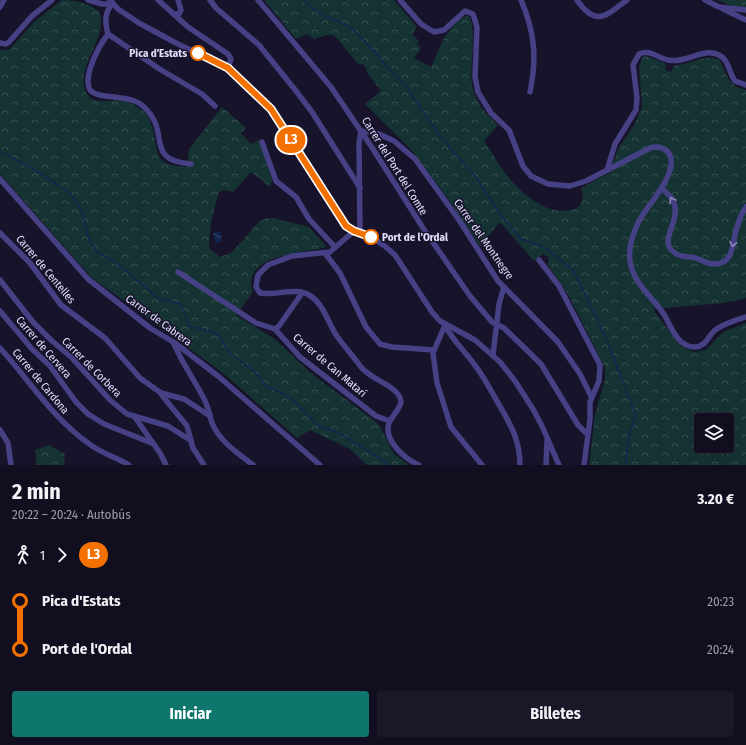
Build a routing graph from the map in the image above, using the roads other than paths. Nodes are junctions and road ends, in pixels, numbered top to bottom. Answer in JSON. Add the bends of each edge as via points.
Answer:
{"nodes":[{"id":1,"x":4,"y":0,"type":"edge"},
{"id":2,"x":52,"y":0,"type":"edge"},
{"id":3,"x":88,"y":0,"type":"edge"},
{"id":4,"x":158,"y":0,"type":"edge"},
{"id":5,"x":178,"y":0,"type":"edge"},
{"id":6,"x":210,"y":0,"type":"edge"},
{"id":7,"x":258,"y":0,"type":"edge"},
{"id":8,"x":400,"y":0,"type":"edge"},
{"id":9,"x":521,"y":0,"type":"edge"},
{"id":10,"x":577,"y":0,"type":"edge"},
{"id":11,"x":627,"y":0,"type":"edge"},
{"id":12,"x":705,"y":0,"type":"edge"},
{"id":13,"x":111,"y":2,"type":"edge"},
{"id":14,"x":0,"y":7,"type":"edge"},
{"id":15,"x":719,"y":8,"type":"junction"},
{"id":16,"x":746,"y":10,"type":"edge"},
{"id":17,"x":175,"y":14,"type":"junction"},
{"id":18,"x":746,"y":20,"type":"edge"},
{"id":19,"x":108,"y":34,"type":"junction"},
{"id":20,"x":0,"y":43,"type":"edge"},
{"id":21,"x":228,"y":68,"type":"junction"},
{"id":22,"x":746,"y":85,"type":"edge"},
{"id":23,"x":530,"y":92,"type":"dead end"},
{"id":24,"x":215,"y":106,"type":"dead end"},
{"id":25,"x":361,"y":131,"type":"junction"},
{"id":26,"x":262,"y":142,"type":"dead end"},
{"id":27,"x":192,"y":164,"type":"dead end"},
{"id":28,"x":607,"y":170,"type":"junction"},
{"id":29,"x":0,"y":179,"type":"edge"},
{"id":30,"x":360,"y":188,"type":"junction"},
{"id":31,"x":662,"y":189,"type":"junction"},
{"id":32,"x":746,"y":207,"type":"edge"},
{"id":33,"x":354,"y":231,"type":"junction"},
{"id":34,"x":0,"y":233,"type":"edge"},
{"id":35,"x":360,"y":233,"type":"junction"},
{"id":36,"x":335,"y":248,"type":"junction"},
{"id":37,"x":325,"y":253,"type":"junction"},
{"id":38,"x":539,"y":260,"type":"dead end"},
{"id":39,"x":178,"y":272,"type":"dead end"},
{"id":40,"x":0,"y":280,"type":"edge"},
{"id":41,"x":504,"y":287,"type":"junction"},
{"id":42,"x":302,"y":293,"type":"junction"},
{"id":43,"x":0,"y":311,"type":"edge"},
{"id":44,"x":746,"y":317,"type":"edge"},
{"id":45,"x":445,"y":325,"type":"junction"},
{"id":46,"x":497,"y":325,"type":"junction"},
{"id":47,"x":275,"y":329,"type":"junction"},
{"id":48,"x":173,"y":342,"type":"junction"},
{"id":49,"x":0,"y":348,"type":"edge"},
{"id":50,"x":434,"y":350,"type":"junction"},
{"id":51,"x":493,"y":356,"type":"junction"},
{"id":52,"x":161,"y":393,"type":"junction"},
{"id":53,"x":591,"y":396,"type":"junction"},
{"id":54,"x":134,"y":416,"type":"junction"},
{"id":55,"x":210,"y":416,"type":"junction"},
{"id":56,"x":390,"y":421,"type":"junction"},
{"id":57,"x":0,"y":430,"type":"edge"},
{"id":58,"x":587,"y":434,"type":"junction"},
{"id":59,"x":548,"y":438,"type":"junction"},
{"id":60,"x":190,"y":440,"type":"junction"},
{"id":61,"x":154,"y":444,"type":"junction"},
{"id":62,"x":11,"y":465,"type":"edge"},
{"id":63,"x":129,"y":465,"type":"edge"},
{"id":64,"x":166,"y":465,"type":"edge"},
{"id":65,"x":204,"y":465,"type":"edge"},
{"id":66,"x":253,"y":465,"type":"edge"},
{"id":67,"x":320,"y":465,"type":"edge"},
{"id":68,"x":418,"y":465,"type":"edge"},
{"id":69,"x":482,"y":465,"type":"edge"},
{"id":70,"x":520,"y":465,"type":"edge"},
{"id":71,"x":546,"y":465,"type":"edge"},
{"id":72,"x":559,"y":465,"type":"edge"},
{"id":73,"x":584,"y":465,"type":"edge"}],
"edges":[{"from":1,"to":14,"type":"street"},
{"from":2,"to":20,"type":"street","via":[[32,16],[6,44]]},
{"from":3,"to":13,"type":"street","via":[[102,4]]},
{"from":4,"to":17,"type":"street"},
{"from":5,"to":17,"type":"street","via":[[181,10],[179,14]]},
{"from":6,"to":30,"type":"street","via":[[259,45],[304,101]]},
{"from":7,"to":25,"type":"street","name":"Carrer del Port del Comte","via":[[320,72]]},
{"from":8,"to":28,"type":"street","via":[[421,24],[434,32],[444,30],[465,11],[473,14],[477,27],[475,77],[478,92],[491,113],[509,130],[523,166],[531,176],[548,184],[570,186]]},
{"from":9,"to":23,"type":"street","via":[[528,17],[534,50],[534,73]]},
{"from":10,"to":11,"type":"street","via":[[586,11],[598,17],[607,16]]},
{"from":12,"to":15,"type":"street"},
{"from":13,"to":19,"type":"street","via":[[105,17]]},
{"from":13,"to":21,"type":"street","via":[[118,10],[152,30]]},
{"from":15,"to":16,"type":"street"},
{"from":15,"to":18,"type":"street"},
{"from":17,"to":21,"type":"street","via":[[208,42],[228,54],[231,59]]},
{"from":19,"to":24,"type":"street","via":[[202,94]]},
{"from":19,"to":27,"type":"street","via":[[92,64],[89,89],[97,96],[122,97],[140,103],[157,124],[166,157],[173,161]]},
{"from":21,"to":33,"type":"street","via":[[271,109],[341,220]]},
{"from":22,"to":28,"type":"street","via":[[735,81],[726,60],[718,54],[703,53],[680,61],[666,60],[648,52],[639,54],[633,65],[636,110],[615,144]]},
{"from":25,"to":30,"type":"street"},
{"from":25,"to":41,"type":"street","name":"Carrer del Montnegre","via":[[379,134],[394,141],[415,159]]},
{"from":25,"to":46,"type":"street","name":"Carrer del Port del Comte","via":[[460,282],[487,317]]},
{"from":26,"to":36,"type":"street","via":[[276,181],[296,197],[309,219]]},
{"from":28,"to":31,"type":"street","via":[[650,148],[660,148],[667,151],[671,160]]},
{"from":29,"to":48,"type":"street","name":"Carrer de Cabrera","via":[[88,279],[150,328]]},
{"from":30,"to":35,"type":"street"},
{"from":32,"to":31,"type":"street","one_way":true,"via":[[739,220],[730,256],[721,263],[708,263],[679,255],[671,249],[668,237],[675,220],[675,206],[670,196]]},
{"from":31,"to":44,"type":"street","via":[[641,218],[632,240],[629,258],[634,277],[658,305],[676,336],[688,345],[703,345],[716,330]]},
{"from":33,"to":35,"type":"street"},
{"from":33,"to":36,"type":"street"},
{"from":34,"to":52,"type":"street","name":"Carrer de Centelles","via":[[30,263],[61,305],[97,331],[140,378]]},
{"from":35,"to":45,"type":"street","via":[[373,238],[395,255],[432,312]]},
{"from":36,"to":37,"type":"street"},
{"from":37,"to":42,"type":"street","via":[[280,259],[268,264],[256,279],[256,287],[260,293]]},
{"from":37,"to":50,"type":"street","via":[[340,273],[366,326],[380,344]]},
{"from":38,"to":53,"type":"street","via":[[559,286],[600,365],[599,381]]},
{"from":39,"to":47,"type":"street","via":[[256,323]]},
{"from":40,"to":54,"type":"street","name":"Carrer de Corbera","via":[[33,322],[72,358],[94,384],[127,414]]},
{"from":41,"to":46,"type":"street"},
{"from":41,"to":53,"type":"street","name":"Carrer del Montnegre","via":[[558,342],[580,374]]},
{"from":42,"to":47,"type":"street","via":[[280,326]]},
{"from":42,"to":56,"type":"street","via":[[313,298],[320,306],[337,335],[363,369],[375,380],[394,389],[400,395],[401,402]]},
{"from":43,"to":61,"type":"street","name":"Carrer de Cervera","via":[[50,366],[88,414],[104,424]]},
{"from":45,"to":50,"type":"street"},
{"from":45,"to":51,"type":"street","via":[[475,340]]},
{"from":45,"to":70,"type":"street","via":[[450,336],[489,385],[510,423],[520,448]]},
{"from":46,"to":51,"type":"street"},
{"from":46,"to":58,"type":"street","name":"Carrer del Port del Comte","via":[[504,328],[544,368],[578,425]]},
{"from":47,"to":56,"type":"street","name":"Carrer de Can Matarí","via":[[300,357],[376,416]]},
{"from":48,"to":55,"type":"street","via":[[207,404]]},
{"from":48,"to":67,"type":"street","name":"Carrer de Cabrera","via":[[230,386]]},
{"from":49,"to":63,"type":"street","name":"Carrer de Cardona","via":[[68,428],[91,446]]},
{"from":50,"to":69,"type":"street","via":[[437,383],[448,420],[458,437]]},
{"from":51,"to":59,"type":"street","via":[[515,380]]},
{"from":52,"to":55,"type":"street","name":"Carrer de Centelles","via":[[184,399]]},
{"from":52,"to":60,"type":"street","via":[[186,426]]},
{"from":53,"to":58,"type":"street"},
{"from":54,"to":60,"type":"street","name":"Carrer de Corbera","via":[[168,426]]},
{"from":54,"to":61,"type":"street"},
{"from":55,"to":66,"type":"street","via":[[224,442]]},
{"from":56,"to":68,"type":"street","via":[[389,435],[397,450]]},
{"from":57,"to":62,"type":"street","via":[[8,443]]},
{"from":58,"to":73,"type":"street"},
{"from":59,"to":71,"type":"street"},
{"from":59,"to":72,"type":"street"},
{"from":60,"to":65,"type":"street"},
{"from":61,"to":64,"type":"street"}]}
